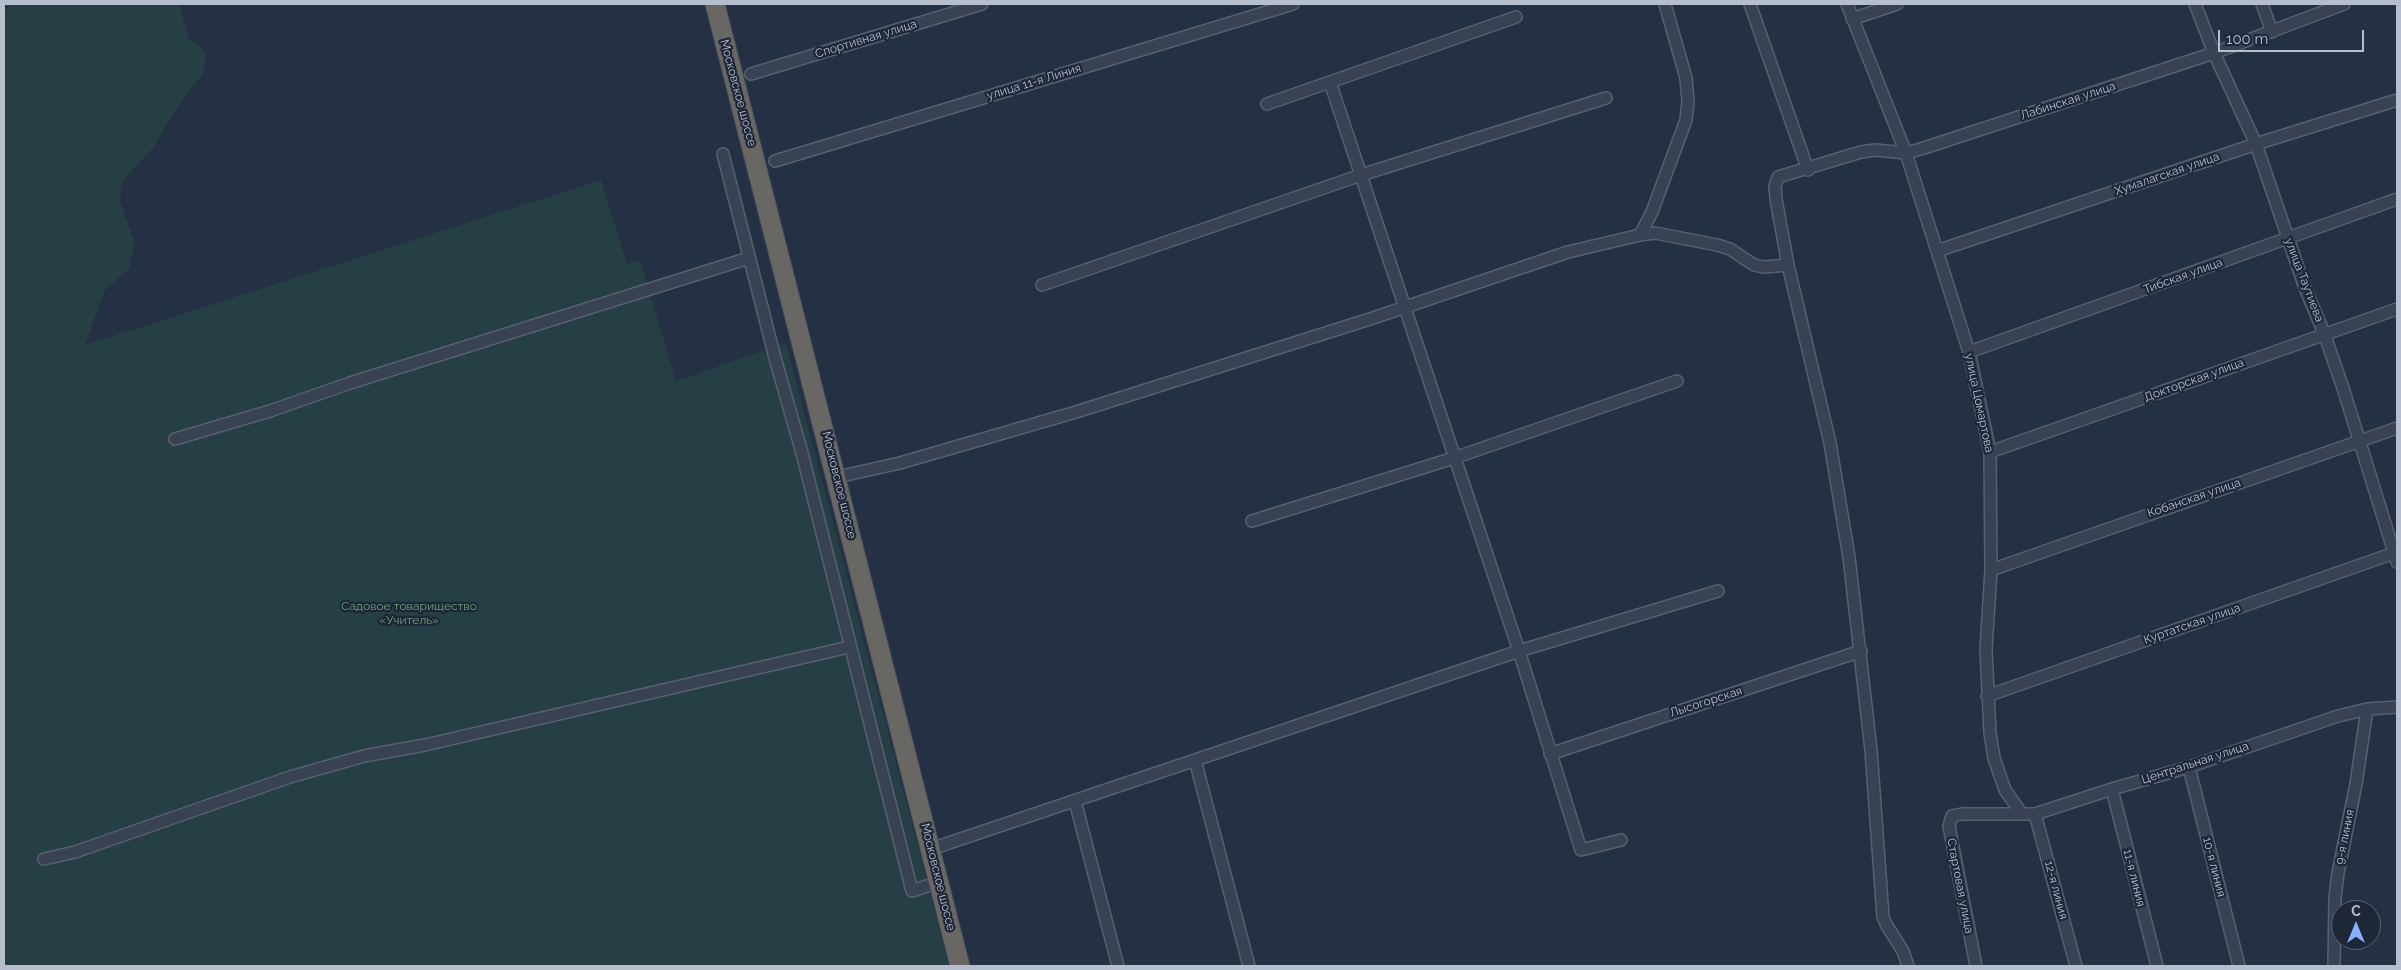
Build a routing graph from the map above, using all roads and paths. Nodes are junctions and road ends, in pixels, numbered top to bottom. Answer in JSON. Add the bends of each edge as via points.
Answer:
{"nodes":[{"id":1,"x":715,"y":4,"type":"edge"},
{"id":2,"x":982,"y":4,"type":"edge"},
{"id":3,"x":1293,"y":4,"type":"edge"},
{"id":4,"x":1665,"y":4,"type":"edge"},
{"id":5,"x":1750,"y":4,"type":"edge"},
{"id":6,"x":1847,"y":4,"type":"edge"},
{"id":7,"x":1897,"y":4,"type":"edge"},
{"id":8,"x":2195,"y":4,"type":"edge"},
{"id":9,"x":2262,"y":4,"type":"edge"},
{"id":10,"x":2344,"y":4,"type":"edge"},
{"id":11,"x":1516,"y":17,"type":"dead end"},
{"id":12,"x":1852,"y":19,"type":"junction"},
{"id":13,"x":2272,"y":32,"type":"junction"},
{"id":14,"x":2214,"y":53,"type":"junction"},
{"id":15,"x":751,"y":74,"type":"dead end"},
{"id":16,"x":1330,"y":82,"type":"junction"},
{"id":17,"x":1606,"y":98,"type":"dead end"},
{"id":18,"x":2397,"y":100,"type":"edge"},
{"id":19,"x":1267,"y":104,"type":"dead end"},
{"id":20,"x":2256,"y":144,"type":"junction"},
{"id":21,"x":1906,"y":153,"type":"junction"},
{"id":22,"x":723,"y":154,"type":"dead end"},
{"id":23,"x":774,"y":161,"type":"dead end"},
{"id":24,"x":1808,"y":170,"type":"junction"},
{"id":25,"x":1361,"y":175,"type":"junction"},
{"id":26,"x":2397,"y":199,"type":"edge"},
{"id":27,"x":1640,"y":235,"type":"junction"},
{"id":28,"x":2288,"y":238,"type":"junction"},
{"id":29,"x":1937,"y":251,"type":"junction"},
{"id":30,"x":749,"y":258,"type":"junction"},
{"id":31,"x":1788,"y":265,"type":"junction"},
{"id":32,"x":1042,"y":284,"type":"dead end"},
{"id":33,"x":1403,"y":307,"type":"junction"},
{"id":34,"x":2397,"y":308,"type":"edge"},
{"id":35,"x":2324,"y":333,"type":"junction"},
{"id":36,"x":1969,"y":352,"type":"junction"},
{"id":37,"x":1677,"y":381,"type":"dead end"},
{"id":38,"x":2397,"y":428,"type":"edge"},
{"id":39,"x":174,"y":439,"type":"dead end"},
{"id":40,"x":2360,"y":440,"type":"junction"},
{"id":41,"x":1990,"y":452,"type":"junction"},
{"id":42,"x":1454,"y":458,"type":"junction"},
{"id":43,"x":837,"y":477,"type":"junction"},
{"id":44,"x":1252,"y":521,"type":"dead end"},
{"id":45,"x":2396,"y":556,"type":"edge"},
{"id":46,"x":1991,"y":570,"type":"junction"},
{"id":47,"x":1718,"y":591,"type":"dead end"},
{"id":48,"x":849,"y":647,"type":"junction"},
{"id":49,"x":1519,"y":651,"type":"junction"},
{"id":50,"x":1861,"y":651,"type":"junction"},
{"id":51,"x":1987,"y":696,"type":"junction"},
{"id":52,"x":2397,"y":707,"type":"edge"},
{"id":53,"x":2367,"y":709,"type":"junction"},
{"id":54,"x":1550,"y":754,"type":"junction"},
{"id":55,"x":1195,"y":760,"type":"junction"},
{"id":56,"x":2189,"y":768,"type":"junction"},
{"id":57,"x":2112,"y":789,"type":"junction"},
{"id":58,"x":1075,"y":801,"type":"junction"},
{"id":59,"x":1962,"y":814,"type":"joint"},
{"id":60,"x":2022,"y":814,"type":"junction"},
{"id":61,"x":2035,"y":814,"type":"junction"},
{"id":62,"x":1621,"y":840,"type":"dead end"},
{"id":63,"x":931,"y":849,"type":"junction"},
{"id":64,"x":44,"y":859,"type":"dead end"},
{"id":65,"x":939,"y":882,"type":"junction"},
{"id":66,"x":960,"y":966,"type":"edge"},
{"id":67,"x":1118,"y":966,"type":"edge"},
{"id":68,"x":1249,"y":966,"type":"edge"},
{"id":69,"x":1908,"y":966,"type":"edge"},
{"id":70,"x":1976,"y":966,"type":"edge"},
{"id":71,"x":2076,"y":966,"type":"edge"},
{"id":72,"x":2157,"y":966,"type":"edge"},
{"id":73,"x":2239,"y":966,"type":"edge"},
{"id":74,"x":2334,"y":966,"type":"edge"}],
"edges":[{"from":1,"to":43,"type":"highway","name":"Московское шоссе"},
{"from":2,"to":15,"type":"street","name":"Спортивная улица"},
{"from":3,"to":23,"type":"street","name":"улица 11-я Линия"},
{"from":4,"to":27,"type":"street","via":[[1686,78],[1687,110],[1679,142]]},
{"from":5,"to":24,"type":"street"},
{"from":6,"to":12,"type":"street","name":"улица Цомартова"},
{"from":7,"to":12,"type":"street"},
{"from":8,"to":14,"type":"street","name":"улица Таутиева"},
{"from":9,"to":13,"type":"street"},
{"from":10,"to":13,"type":"street","name":"Лабинская улица"},
{"from":11,"to":16,"type":"street"},
{"from":12,"to":21,"type":"street","name":"улица Цомартова"},
{"from":13,"to":14,"type":"street","name":"Лабинская улица"},
{"from":14,"to":20,"type":"street","name":"улица Таутиева"},
{"from":14,"to":21,"type":"street","name":"Лабинская улица"},
{"from":16,"to":19,"type":"street"},
{"from":16,"to":25,"type":"street"},
{"from":17,"to":25,"type":"street"},
{"from":18,"to":20,"type":"street","name":"Хумалагская улица"},
{"from":20,"to":28,"type":"street","name":"улица Таутиева"},
{"from":20,"to":29,"type":"street","name":"Хумалагская улица"},
{"from":21,"to":24,"type":"street","name":"Лабинская улица","via":[[1875,150]]},
{"from":21,"to":29,"type":"street","name":"улица Цомартова"},
{"from":22,"to":30,"type":"street"},
{"from":24,"to":31,"type":"street","name":"Лабинская улица","via":[[1778,177],[1775,186]]},
{"from":25,"to":32,"type":"street"},
{"from":25,"to":33,"type":"street"},
{"from":26,"to":28,"type":"street","name":"Тибская улица"},
{"from":27,"to":31,"type":"street","via":[[1656,233],[1718,245],[1764,267]]},
{"from":27,"to":33,"type":"street","via":[[1568,252]]},
{"from":28,"to":35,"type":"street","name":"улица Таутиева"},
{"from":28,"to":36,"type":"street","name":"Тибская улица"},
{"from":29,"to":36,"type":"street","name":"улица Цомартова"},
{"from":30,"to":39,"type":"street"},
{"from":30,"to":48,"type":"street"},
{"from":31,"to":50,"type":"street","via":[[1830,443]]},
{"from":33,"to":42,"type":"street"},
{"from":33,"to":43,"type":"street","via":[[1076,412],[900,463]]},
{"from":34,"to":35,"type":"street","name":"Докторская улица"},
{"from":35,"to":40,"type":"street","name":"улица Таутиева"},
{"from":35,"to":41,"type":"street","name":"Докторская улица"},
{"from":36,"to":41,"type":"street","name":"улица Цомартова"},
{"from":37,"to":42,"type":"street"},
{"from":38,"to":40,"type":"street","name":"Кобанская улица"},
{"from":40,"to":45,"type":"street","name":"улица Таутиева"},
{"from":40,"to":46,"type":"street","name":"Кобанская улица"},
{"from":41,"to":46,"type":"street","name":"улица Цомартова"},
{"from":42,"to":44,"type":"street"},
{"from":42,"to":49,"type":"street"},
{"from":43,"to":63,"type":"highway","name":"Московское шоссе"},
{"from":45,"to":51,"type":"street","name":"Куртатская улица"},
{"from":46,"to":51,"type":"street","name":"улица Цомартова"},
{"from":47,"to":49,"type":"street"},
{"from":48,"to":64,"type":"street","via":[[425,745],[364,756],[290,776],[75,852]]},
{"from":48,"to":65,"type":"street","via":[[912,890]]},
{"from":49,"to":54,"type":"street"},
{"from":49,"to":55,"type":"street"},
{"from":50,"to":54,"type":"street","name":"Лысогорская"},
{"from":50,"to":69,"type":"street","via":[[1883,916]]},
{"from":51,"to":60,"type":"street","name":"улица Цомартова","via":[[1994,758],[2005,790]]},
{"from":52,"to":53,"type":"street","name":"Центральная улица"},
{"from":53,"to":56,"type":"street","name":"Центральная улица","via":[[2328,719]]},
{"from":53,"to":74,"type":"street","name":"9-я линия","via":[[2338,873]]},
{"from":54,"to":62,"type":"street","via":[[1581,850]]},
{"from":55,"to":58,"type":"street"},
{"from":55,"to":68,"type":"street"},
{"from":56,"to":57,"type":"street","name":"Центральная улица"},
{"from":56,"to":73,"type":"street","name":"10-я линия"},
{"from":57,"to":61,"type":"street","name":"Центральная улица"},
{"from":57,"to":72,"type":"street","name":"11-я линия"},
{"from":58,"to":63,"type":"street"},
{"from":58,"to":67,"type":"street"},
{"from":59,"to":60,"type":"street","name":"Центральная улица"},
{"from":59,"to":70,"type":"street","name":"Стартовая улица","via":[[1952,816],[1949,826]]},
{"from":60,"to":61,"type":"street","name":"Центральная улица"},
{"from":61,"to":71,"type":"street","name":"12-я линия"},
{"from":63,"to":65,"type":"highway","name":"Московское шоссе"},
{"from":65,"to":66,"type":"highway","name":"Московское шоссе"}]}
